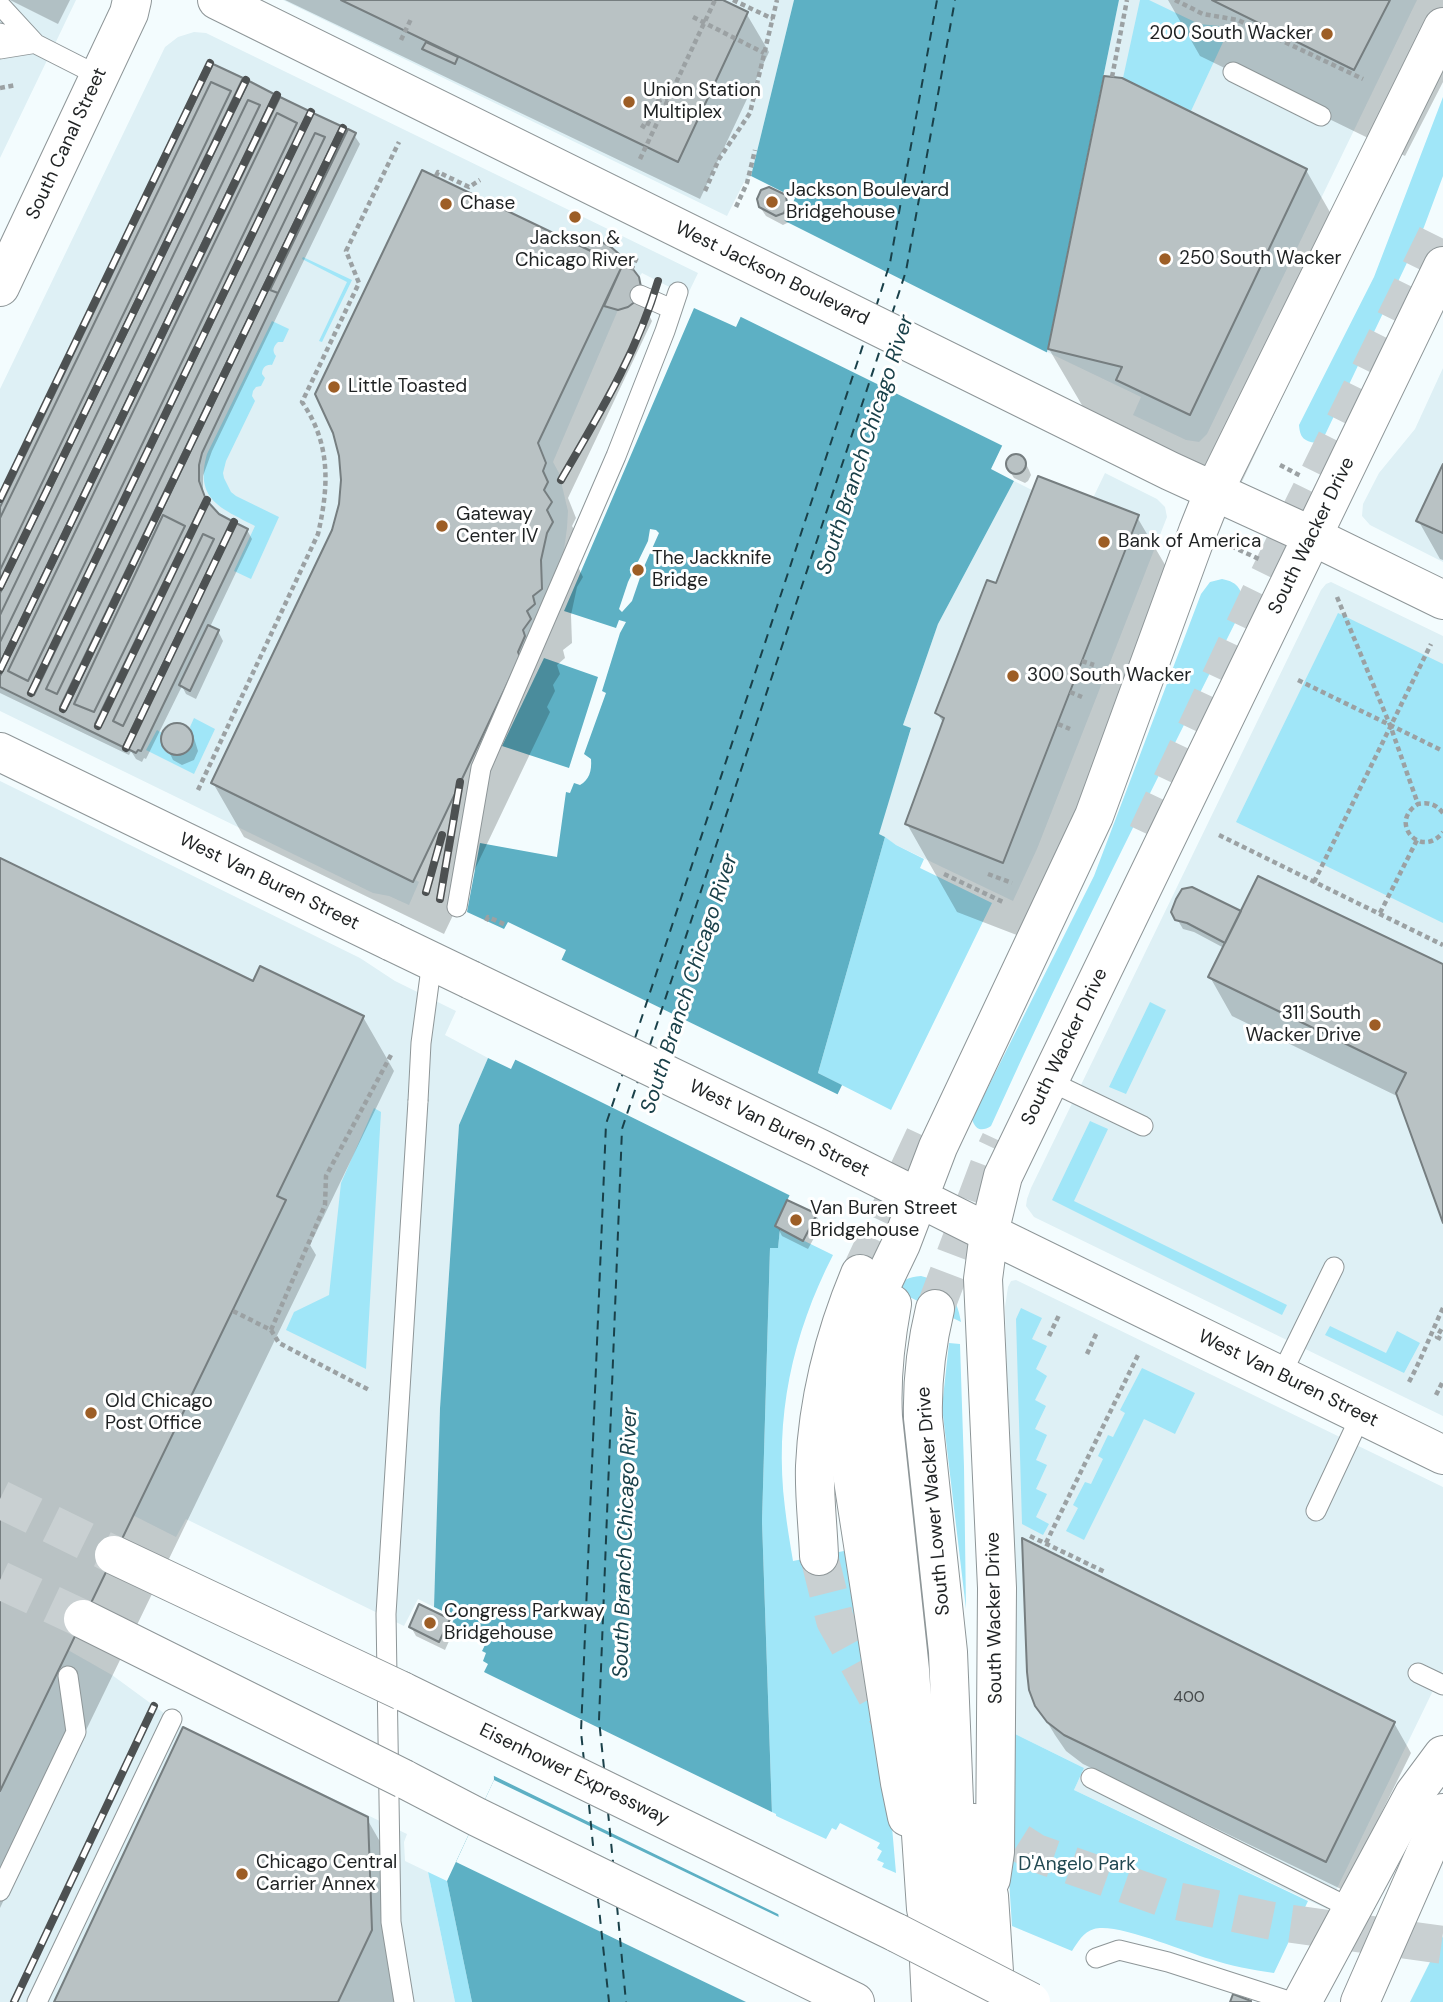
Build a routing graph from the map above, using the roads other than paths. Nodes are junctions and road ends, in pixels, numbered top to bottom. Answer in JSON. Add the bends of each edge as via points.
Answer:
{"nodes":[{"id":1,"x":132,"y":0,"type":"edge"},
{"id":2,"x":217,"y":0,"type":"edge"},
{"id":3,"x":0,"y":5,"type":"edge"},
{"id":4,"x":1443,"y":27,"type":"edge"},
{"id":5,"x":0,"y":33,"type":"edge"},
{"id":6,"x":36,"y":44,"type":"junction"},
{"id":7,"x":0,"y":49,"type":"edge"},
{"id":8,"x":1233,"y":72,"type":"dead end"},
{"id":9,"x":100,"y":76,"type":"junction"},
{"id":10,"x":1321,"y":116,"type":"dead end"},
{"id":11,"x":1443,"y":266,"type":"edge"},
{"id":12,"x":0,"y":287,"type":"edge"},
{"id":13,"x":640,"y":295,"type":"dead end"},
{"id":14,"x":1214,"y":491,"type":"junction"},
{"id":15,"x":1312,"y":536,"type":"junction"},
{"id":16,"x":1443,"y":600,"type":"edge"},
{"id":17,"x":0,"y":752,"type":"edge"},
{"id":18,"x":457,"y":907,"type":"dead end"},
{"id":19,"x":432,"y":961,"type":"junction"},
{"id":20,"x":1049,"y":1081,"type":"junction"},
{"id":21,"x":1143,"y":1126,"type":"dead end"},
{"id":22,"x":919,"y":1198,"type":"junction"},
{"id":23,"x":989,"y":1233,"type":"junction"},
{"id":24,"x":1334,"y":1267,"type":"dead end"},
{"id":25,"x":878,"y":1288,"type":"junction"},
{"id":26,"x":935,"y":1309,"type":"tunnel mouth"},
{"id":27,"x":1281,"y":1375,"type":"junction"},
{"id":28,"x":1362,"y":1415,"type":"junction"},
{"id":29,"x":1443,"y":1455,"type":"edge"},
{"id":30,"x":1316,"y":1511,"type":"dead end"},
{"id":31,"x":114,"y":1555,"type":"tunnel mouth"},
{"id":32,"x":819,"y":1556,"type":"tunnel mouth"},
{"id":33,"x":83,"y":1619,"type":"tunnel mouth"},
{"id":34,"x":948,"y":1652,"type":"junction"},
{"id":35,"x":1418,"y":1673,"type":"dead end"},
{"id":36,"x":68,"y":1676,"type":"dead end"},
{"id":37,"x":1443,"y":1685,"type":"edge"},
{"id":38,"x":172,"y":1719,"type":"dead end"},
{"id":39,"x":1443,"y":1755,"type":"edge"},
{"id":40,"x":1091,"y":1779,"type":"dead end"},
{"id":41,"x":1443,"y":1813,"type":"edge"},
{"id":42,"x":0,"y":1891,"type":"edge"},
{"id":43,"x":989,"y":1896,"type":"junction"},
{"id":44,"x":926,"y":1909,"type":"junction"},
{"id":45,"x":1352,"y":1909,"type":"junction"},
{"id":46,"x":1096,"y":1958,"type":"dead end"},
{"id":47,"x":1021,"y":2001,"type":"edge"},
{"id":48,"x":37,"y":2002,"type":"edge"},
{"id":49,"x":404,"y":2002,"type":"edge"},
{"id":50,"x":855,"y":2002,"type":"edge"},
{"id":51,"x":931,"y":2002,"type":"edge"},
{"id":52,"x":964,"y":2002,"type":"edge"},
{"id":53,"x":1292,"y":2002,"type":"edge"},
{"id":54,"x":1302,"y":2002,"type":"edge"},
{"id":55,"x":1360,"y":2002,"type":"edge"}],
"edges":[{"from":1,"to":9,"type":"main road","name":"South Canal Street"},
{"from":2,"to":14,"type":"main road","name":"West Jackson Boulevard"},
{"from":3,"to":6,"type":"lane"},
{"from":4,"to":14,"type":"main road"},
{"from":5,"to":6,"type":"lane"},
{"from":6,"to":7,"type":"lane"},
{"from":6,"to":9,"type":"lane"},
{"from":8,"to":10,"type":"lane"},
{"from":9,"to":12,"type":"main road","name":"South Canal Street"},
{"from":11,"to":15,"type":"main road","name":"South Wacker Drive"},
{"from":13,"to":18,"type":"lane","via":[[675,300],[616,456],[481,768]]},
{"from":14,"to":15,"type":"main road","name":"West Jackson Boulevard"},
{"from":14,"to":22,"type":"main road","via":[[1094,816],[938,1147]]},
{"from":15,"to":16,"type":"main road","name":"West Jackson Boulevard"},
{"from":15,"to":20,"type":"main road","name":"South Wacker Drive"},
{"from":17,"to":19,"type":"main road","name":"West Van Buren Street","bridge":true},
{"from":19,"to":22,"type":"main road","name":"West Van Buren Street","bridge":true},
{"from":19,"to":49,"type":"lane","bridge":true,"via":[[421,1043],[386,1614],[391,1922]]},
{"from":20,"to":21,"type":"lane"},
{"from":20,"to":23,"type":"main road","name":"South Wacker Drive","via":[[1003,1176]]},
{"from":22,"to":23,"type":"main road","name":"West Van Buren Street"},
{"from":22,"to":25,"type":"main road"},
{"from":23,"to":27,"type":"main road","name":"West Van Buren Street"},
{"from":23,"to":43,"type":"main road","name":"South Wacker Drive","via":[[983,1279],[998,1636],[995,1852]]},
{"from":24,"to":27,"type":"lane"},
{"from":25,"to":32,"type":"main road","via":[[846,1306],[828,1368],[815,1466]]},
{"from":25,"to":44,"type":"main road","via":[[885,1346],[883,1417],[910,1670]]},
{"from":25,"to":44,"type":"main road","via":[[865,1319],[848,1395],[851,1467],[900,1783]]},
{"from":26,"to":34,"type":"main road","name":"South Lower Wacker Drive","via":[[922,1382],[923,1418]]},
{"from":27,"to":28,"type":"main road","name":"West Van Buren Street"},
{"from":28,"to":29,"type":"main road","name":"West Van Buren Street"},
{"from":28,"to":30,"type":"lane"},
{"from":31,"to":47,"type":"main road","name":"Eisenhower Expressway","bridge":true,"via":[[897,1933]]},
{"from":33,"to":50,"type":"main road","bridge":true},
{"from":34,"to":43,"type":"main road","via":[[978,1852]]},
{"from":34,"to":52,"type":"main road"},
{"from":35,"to":37,"type":"lane"},
{"from":36,"to":42,"type":"lane","via":[[76,1732]]},
{"from":38,"to":48,"type":"lane"},
{"from":39,"to":45,"type":"main road","via":[[1414,1794]]},
{"from":40,"to":45,"type":"lane"},
{"from":41,"to":55,"type":"main road"},
{"from":43,"to":47,"type":"main road"},
{"from":44,"to":51,"type":"main road"},
{"from":45,"to":54,"type":"main road"},
{"from":46,"to":53,"type":"lane","via":[[1119,1950]]}]}
